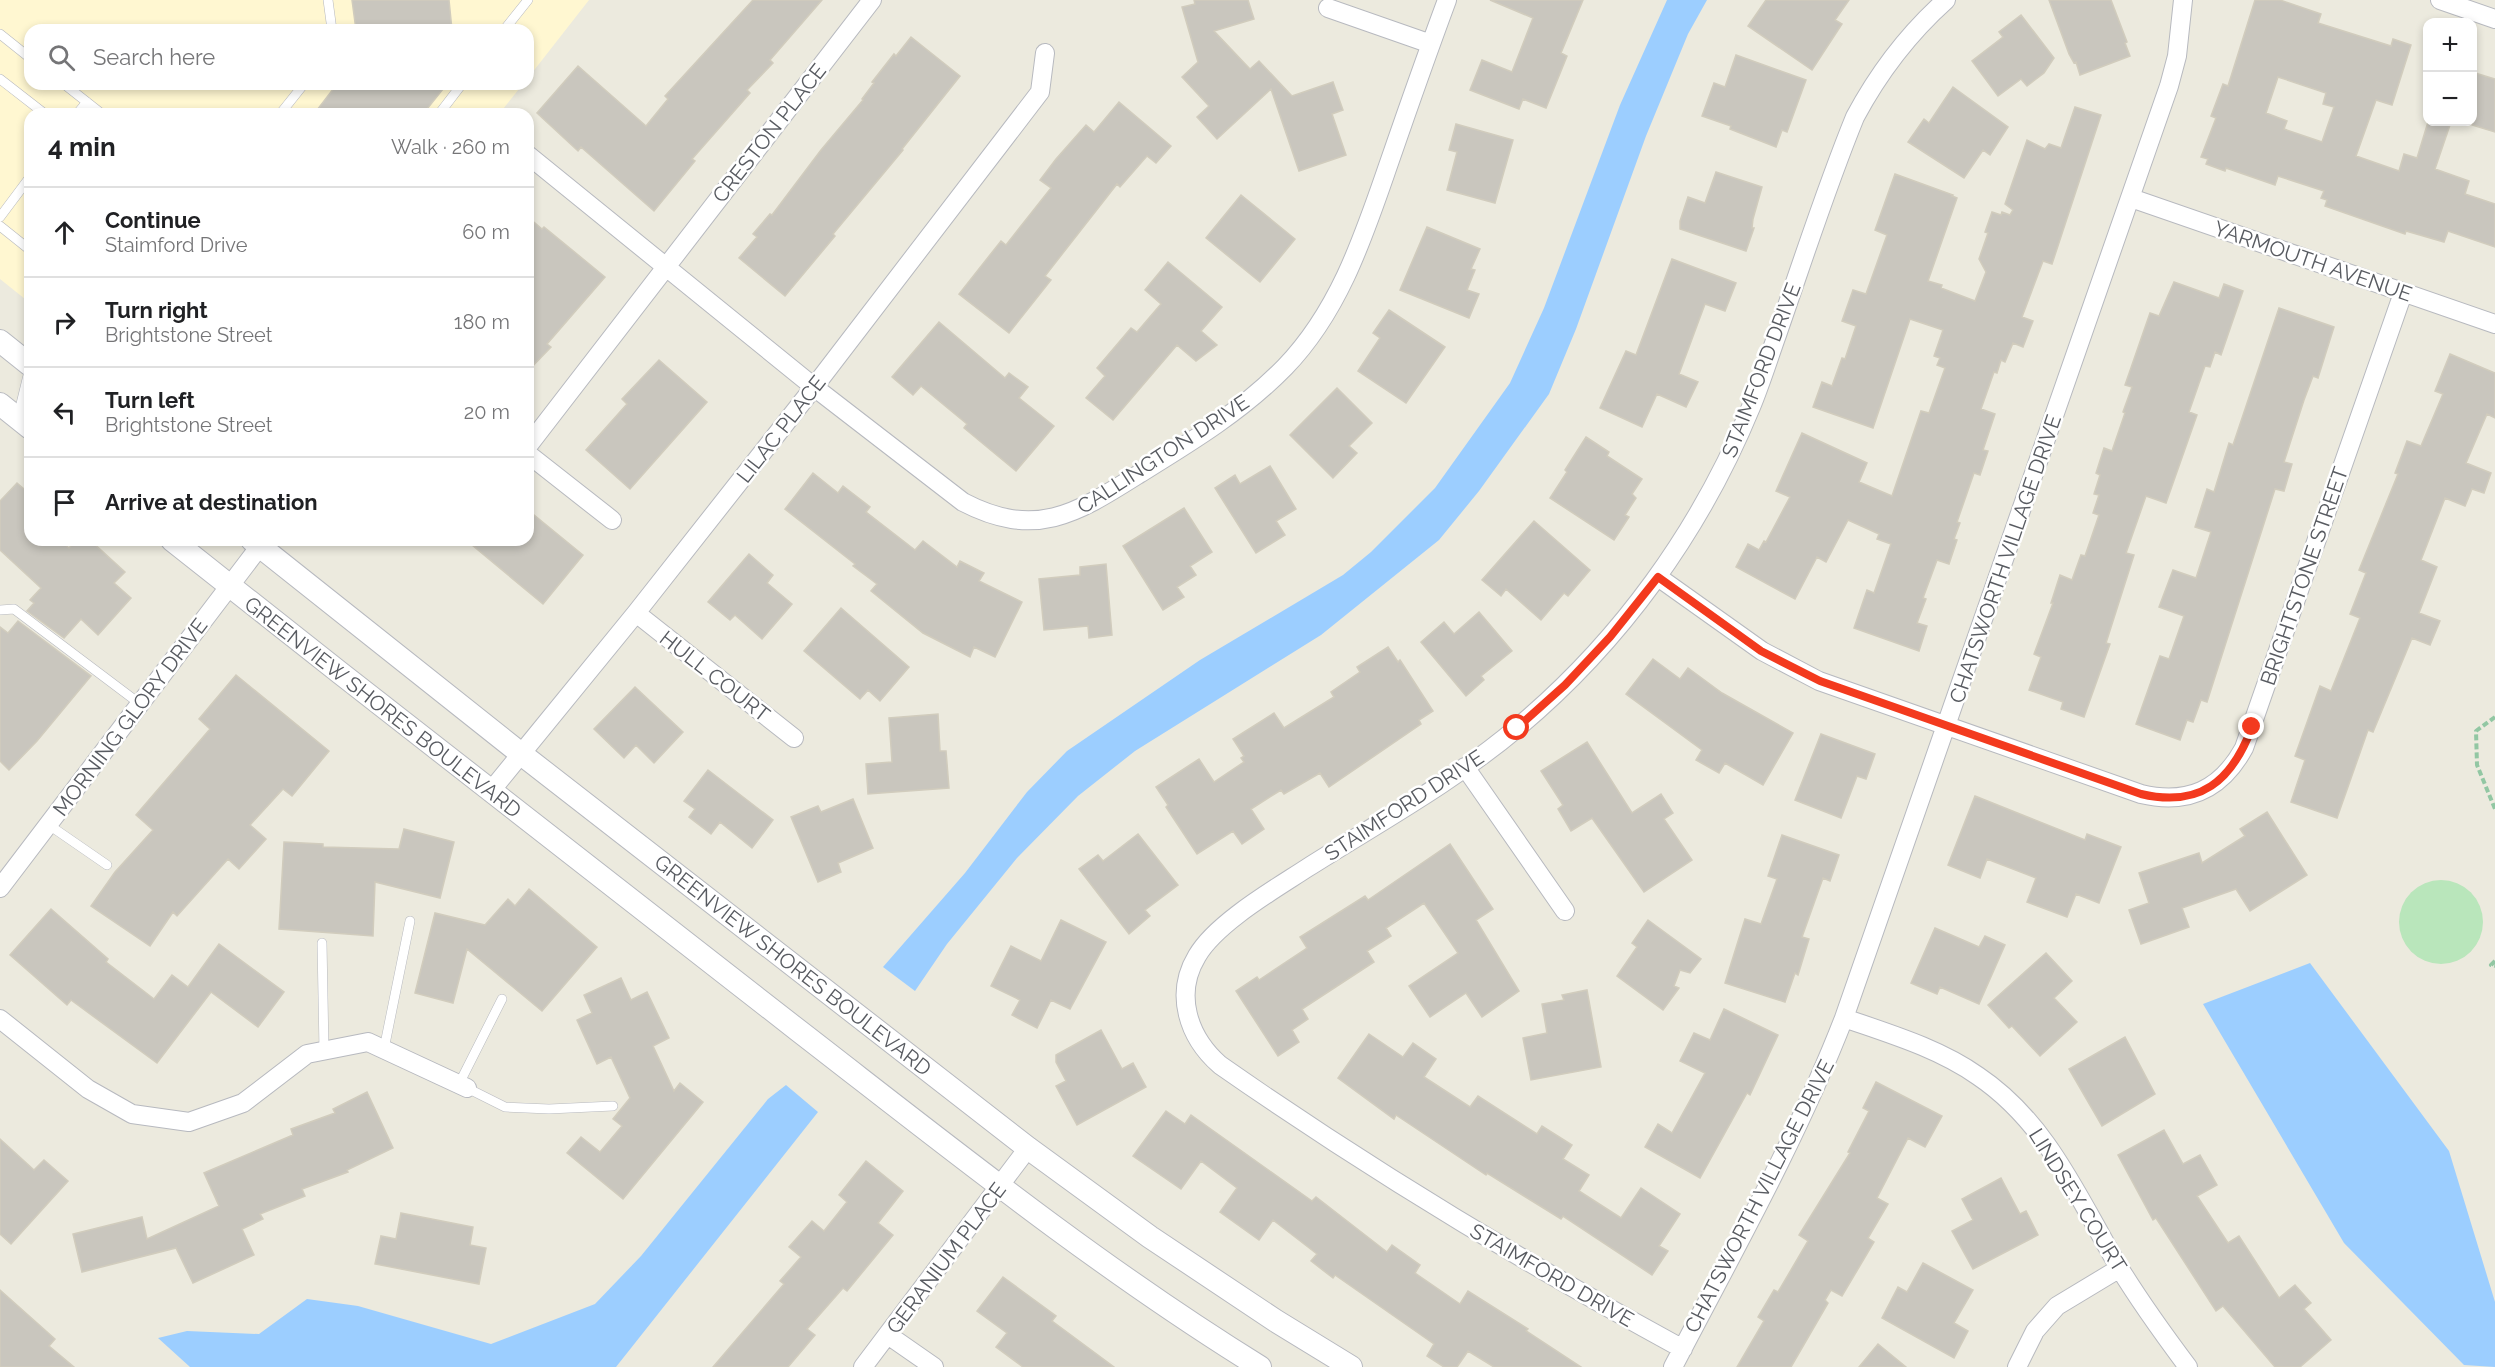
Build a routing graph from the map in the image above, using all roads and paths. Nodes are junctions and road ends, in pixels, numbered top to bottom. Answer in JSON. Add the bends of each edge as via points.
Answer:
{"nodes":[{"id":1,"x":328,"y":0,"type":"edge"},
{"id":2,"x":528,"y":0,"type":"edge"},
{"id":3,"x":872,"y":0,"type":"edge"},
{"id":4,"x":1447,"y":0,"type":"edge"},
{"id":5,"x":1946,"y":0,"type":"edge"},
{"id":6,"x":2183,"y":0,"type":"edge"},
{"id":7,"x":2440,"y":0,"type":"edge"},
{"id":8,"x":1328,"y":8,"type":"dead end"},
{"id":9,"x":2495,"y":19,"type":"edge"},
{"id":10,"x":331,"y":24,"type":"edge"},
{"id":11,"x":509,"y":24,"type":"edge"},
{"id":12,"x":0,"y":34,"type":"edge"},
{"id":13,"x":1431,"y":44,"type":"junction"},
{"id":14,"x":1045,"y":52,"type":"dead end"},
{"id":15,"x":24,"y":53,"type":"edge"},
{"id":16,"x":0,"y":79,"type":"edge"},
{"id":17,"x":72,"y":90,"type":"edge"},
{"id":18,"x":299,"y":90,"type":"edge"},
{"id":19,"x":457,"y":90,"type":"edge"},
{"id":20,"x":87,"y":102,"type":"junction"},
{"id":21,"x":37,"y":108,"type":"edge"},
{"id":22,"x":82,"y":108,"type":"edge"},
{"id":23,"x":94,"y":108,"type":"edge"},
{"id":24,"x":285,"y":108,"type":"edge"},
{"id":25,"x":444,"y":108,"type":"edge"},
{"id":26,"x":534,"y":160,"type":"edge"},
{"id":27,"x":24,"y":185,"type":"edge"},
{"id":28,"x":2131,"y":198,"type":"junction"},
{"id":29,"x":0,"y":217,"type":"edge"},
{"id":30,"x":0,"y":226,"type":"edge"},
{"id":31,"x":24,"y":245,"type":"edge"},
{"id":32,"x":667,"y":266,"type":"junction"},
{"id":33,"x":2403,"y":293,"type":"junction"},
{"id":34,"x":2495,"y":324,"type":"edge"},
{"id":35,"x":0,"y":341,"type":"edge"},
{"id":36,"x":24,"y":361,"type":"edge"},
{"id":37,"x":814,"y":387,"type":"junction"},
{"id":38,"x":24,"y":393,"type":"edge"},
{"id":39,"x":19,"y":415,"type":"edge"},
{"id":40,"x":534,"y":438,"type":"edge"},
{"id":41,"x":534,"y":459,"type":"edge"},
{"id":42,"x":612,"y":520,"type":"dead end"},
{"id":43,"x":180,"y":546,"type":"edge"},
{"id":44,"x":254,"y":546,"type":"edge"},
{"id":45,"x":260,"y":546,"type":"edge"},
{"id":46,"x":1658,"y":577,"type":"junction"},
{"id":47,"x":230,"y":586,"type":"junction"},
{"id":48,"x":0,"y":610,"type":"edge"},
{"id":49,"x":636,"y":614,"type":"junction"},
{"id":50,"x":140,"y":705,"type":"junction"},
{"id":51,"x":2495,"y":717,"type":"edge"},
{"id":52,"x":1946,"y":726,"type":"junction"},
{"id":53,"x":794,"y":738,"type":"dead end"},
{"id":54,"x":520,"y":753,"type":"junction"},
{"id":55,"x":1465,"y":767,"type":"junction"},
{"id":56,"x":490,"y":792,"type":"junction"},
{"id":57,"x":2495,"y":809,"type":"edge"},
{"id":58,"x":49,"y":825,"type":"junction"},
{"id":59,"x":107,"y":865,"type":"dead end"},
{"id":60,"x":0,"y":888,"type":"edge"},
{"id":61,"x":1565,"y":911,"type":"dead end"},
{"id":62,"x":410,"y":921,"type":"dead end"},
{"id":63,"x":322,"y":943,"type":"dead end"},
{"id":64,"x":2495,"y":961,"type":"edge"},
{"id":65,"x":2495,"y":966,"type":"edge"},
{"id":66,"x":502,"y":999,"type":"dead end"},
{"id":67,"x":1844,"y":1018,"type":"junction"},
{"id":68,"x":0,"y":1019,"type":"edge"},
{"id":69,"x":384,"y":1049,"type":"junction"},
{"id":70,"x":324,"y":1050,"type":"junction"},
{"id":71,"x":463,"y":1086,"type":"junction"},
{"id":72,"x":613,"y":1106,"type":"dead end"},
{"id":73,"x":1028,"y":1148,"type":"junction"},
{"id":74,"x":1000,"y":1186,"type":"junction"},
{"id":75,"x":2120,"y":1268,"type":"junction"},
{"id":76,"x":888,"y":1335,"type":"junction"},
{"id":77,"x":1683,"y":1348,"type":"junction"},
{"id":78,"x":863,"y":1367,"type":"edge"},
{"id":79,"x":934,"y":1367,"type":"edge"},
{"id":80,"x":1260,"y":1367,"type":"edge"},
{"id":81,"x":1351,"y":1367,"type":"edge"},
{"id":82,"x":1673,"y":1367,"type":"edge"},
{"id":83,"x":2017,"y":1367,"type":"edge"},
{"id":84,"x":2188,"y":1367,"type":"edge"}],
"edges":[{"from":1,"to":10,"type":"lane"},
{"from":2,"to":11,"type":"lane"},
{"from":3,"to":32,"type":"street","name":"CRESTON PLACE"},
{"from":4,"to":13,"type":"street","name":"CALLINGTON DRIVE"},
{"from":5,"to":46,"type":"street","name":"STAIMFORD DRIVE","via":[[1897,50],[1855,117],[1751,406],[1694,522]]},
{"from":6,"to":28,"type":"street","name":"CHATSWORTH VILLAGE DRIVE","via":[[2169,86]]},
{"from":7,"to":9,"type":"street"},
{"from":8,"to":13,"type":"street"},
{"from":12,"to":15,"type":"lane"},
{"from":13,"to":37,"type":"street","name":"CALLINGTON DRIVE","via":[[1344,283],[1307,340],[1250,400],[1088,506],[1057,517],[1025,521],[978,510],[950,493]]},
{"from":14,"to":37,"type":"street","name":"LILAC PLACE","via":[[1040,92]]},
{"from":16,"to":21,"type":"lane"},
{"from":17,"to":20,"type":"lane"},
{"from":18,"to":24,"type":"lane"},
{"from":19,"to":25,"type":"lane"},
{"from":20,"to":22,"type":"lane"},
{"from":20,"to":23,"type":"lane"},
{"from":26,"to":32,"type":"street"},
{"from":27,"to":29,"type":"lane"},
{"from":28,"to":33,"type":"street","name":"YARMOUTH AVENUE"},
{"from":28,"to":52,"type":"street","name":"CHATSWORTH VILLAGE DRIVE"},
{"from":30,"to":31,"type":"lane"},
{"from":32,"to":37,"type":"street"},
{"from":32,"to":40,"type":"street","name":"CRESTON PLACE"},
{"from":33,"to":34,"type":"street","name":"YARMOUTH AVENUE"},
{"from":33,"to":52,"type":"street","name":"BRIGHTSTONE STREET","via":[[2244,747],[2227,774],[2202,791],[2156,798]]},
{"from":35,"to":36,"type":"street"},
{"from":37,"to":49,"type":"street","name":"LILAC PLACE"},
{"from":38,"to":39,"type":"lane"},
{"from":41,"to":42,"type":"street"},
{"from":43,"to":47,"type":"street","name":"GREENVIEW SHORES BOULEVARD"},
{"from":44,"to":47,"type":"street","name":"MORNING GLORY DRIVE"},
{"from":45,"to":54,"type":"street","name":"GREENVIEW SHORES BOULEVARD"},
{"from":46,"to":52,"type":"street","name":"BRIGHTSTONE STREET","via":[[1761,651],[1790,667]]},
{"from":46,"to":55,"type":"street","name":"STAIMFORD DRIVE","via":[[1565,685]]},
{"from":47,"to":50,"type":"street","name":"MORNING GLORY DRIVE"},
{"from":47,"to":56,"type":"street","name":"GREENVIEW SHORES BOULEVARD"},
{"from":48,"to":50,"type":"lane","via":[[14,609]]},
{"from":49,"to":53,"type":"street","name":"HULL COURT"},
{"from":49,"to":54,"type":"street","name":"LILAC PLACE"},
{"from":50,"to":58,"type":"street","name":"MORNING GLORY DRIVE"},
{"from":51,"to":57,"type":"path","via":[[2476,731],[2477,765]]},
{"from":52,"to":67,"type":"street","name":"CHATSWORTH VILLAGE DRIVE"},
{"from":54,"to":56,"type":"street","name":"LILAC PLACE"},
{"from":54,"to":73,"type":"street","name":"GREENVIEW SHORES BOULEVARD"},
{"from":55,"to":61,"type":"street"},
{"from":55,"to":77,"type":"street","name":"STAIMFORD DRIVE","via":[[1276,888],[1207,942],[1186,983],[1191,1029],[1208,1055],[1220,1065],[1321,1135],[1562,1283]]},
{"from":56,"to":74,"type":"street","name":"GREENVIEW SHORES BOULEVARD"},
{"from":58,"to":59,"type":"lane"},
{"from":58,"to":60,"type":"street","name":"MORNING GLORY DRIVE"},
{"from":62,"to":69,"type":"lane"},
{"from":63,"to":70,"type":"lane"},
{"from":64,"to":65,"type":"path","via":[[2491,965]]},
{"from":66,"to":71,"type":"lane"},
{"from":67,"to":75,"type":"street","name":"LINDSEY COURT","via":[[1946,1056],[2009,1100],[2058,1159]]},
{"from":67,"to":77,"type":"street","name":"CHATSWORTH VILLAGE DRIVE","via":[[1787,1149]]},
{"from":68,"to":70,"type":"street","via":[[88,1089],[132,1114],[189,1122],[243,1103],[307,1054]]},
{"from":69,"to":70,"type":"street","via":[[368,1042]]},
{"from":69,"to":71,"type":"street"},
{"from":71,"to":72,"type":"lane","via":[[504,1107]]},
{"from":73,"to":74,"type":"street","name":"GERANIUM PLACE"},
{"from":73,"to":81,"type":"street","name":"GREENVIEW SHORES BOULEVARD","via":[[1150,1237]]},
{"from":74,"to":76,"type":"street","name":"GERANIUM PLACE"},
{"from":74,"to":80,"type":"street","name":"GREENVIEW SHORES BOULEVARD","via":[[1126,1278]]},
{"from":75,"to":83,"type":"street","via":[[2057,1306],[2035,1331]]},
{"from":75,"to":84,"type":"street","name":"LINDSEY COURT"},
{"from":76,"to":78,"type":"street","name":"GERANIUM PLACE"},
{"from":76,"to":79,"type":"street"},
{"from":77,"to":82,"type":"street","name":"CHATSWORTH VILLAGE DRIVE"}]}
